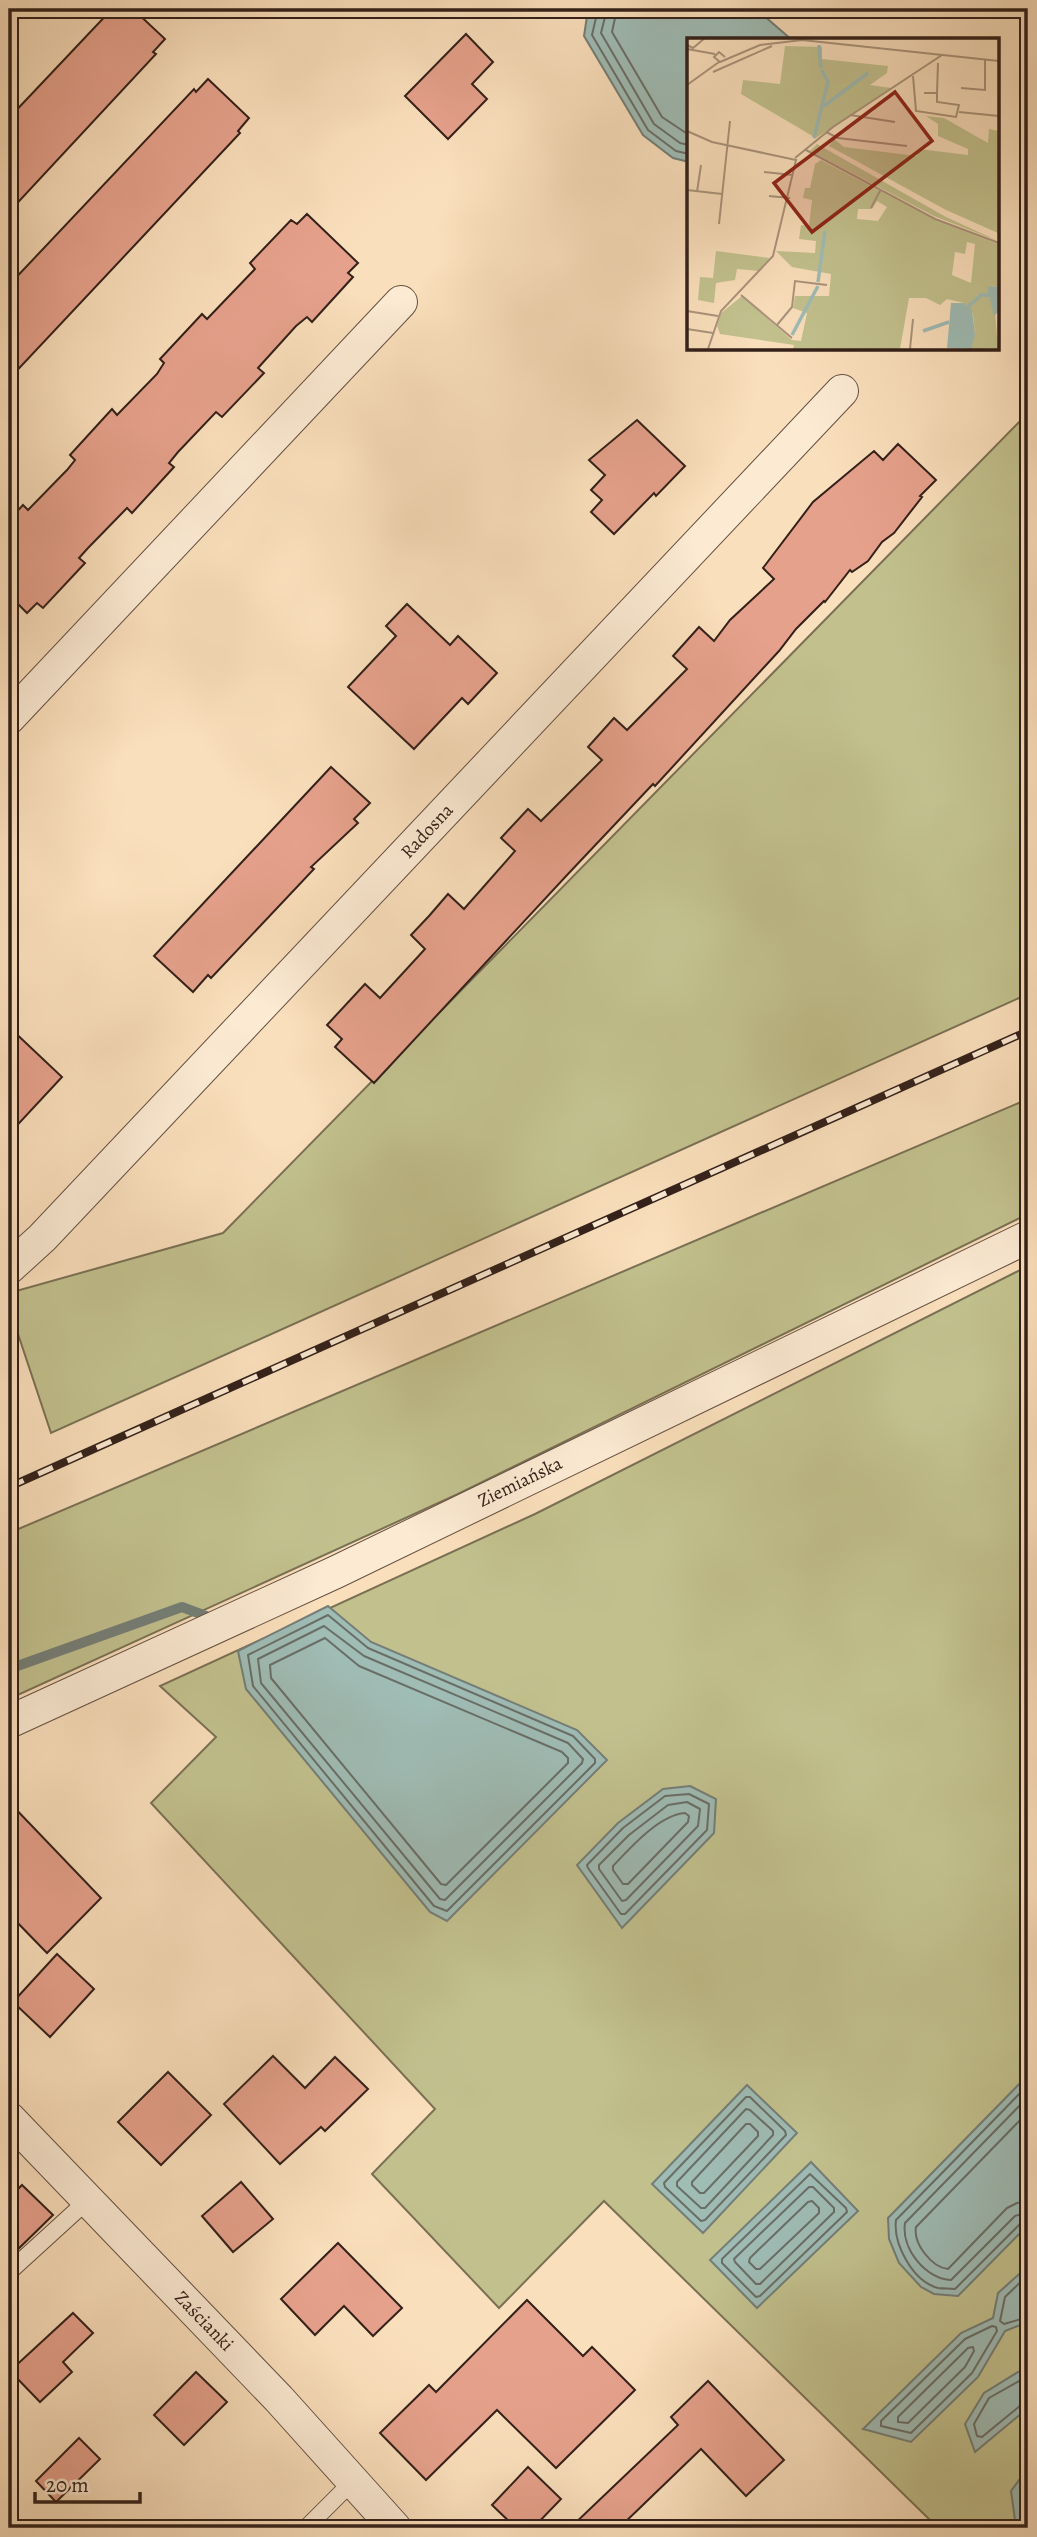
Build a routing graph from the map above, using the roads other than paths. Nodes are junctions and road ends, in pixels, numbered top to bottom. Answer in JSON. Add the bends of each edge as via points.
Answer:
{"nodes":[{"id":1,"x":401,"y":302,"type":"dead end"},
{"id":2,"x":842,"y":391,"type":"dead end"},
{"id":3,"x":9,"y":719,"type":"edge"},
{"id":4,"x":1028,"y":1237,"type":"edge"},
{"id":5,"x":9,"y":1268,"type":"edge"},
{"id":6,"x":9,"y":1722,"type":"edge"},
{"id":7,"x":9,"y":2118,"type":"edge"},
{"id":8,"x":88,"y":2200,"type":"junction"},
{"id":9,"x":9,"y":2272,"type":"edge"},
{"id":10,"x":353,"y":2481,"type":"junction"},
{"id":11,"x":306,"y":2528,"type":"edge"},
{"id":12,"x":395,"y":2528,"type":"edge"}],
"edges":[{"from":1,"to":3,"type":"street"},
{"from":2,"to":5,"type":"street","name":"Radosna"},
{"from":4,"to":6,"type":"street","name":"Ziemiańska","via":[[337,1572]]},
{"from":7,"to":8,"type":"street","name":"Zaścianki"},
{"from":8,"to":9,"type":"lane"},
{"from":8,"to":10,"type":"street","name":"Zaścianki"},
{"from":10,"to":11,"type":"lane"},
{"from":10,"to":12,"type":"street","name":"Zaścianki"}]}
